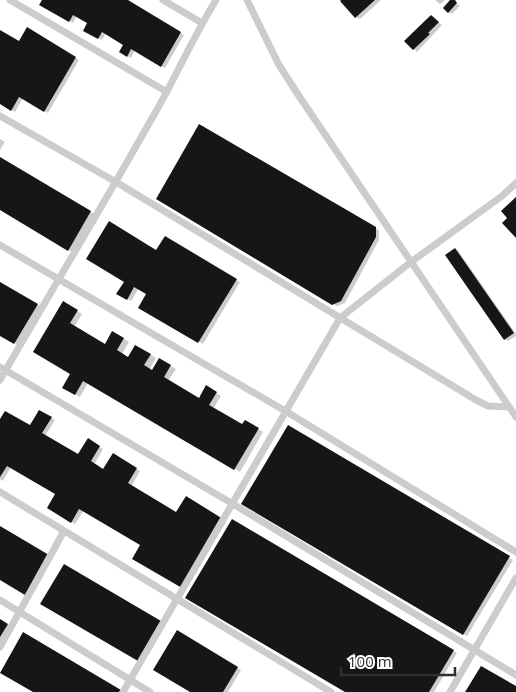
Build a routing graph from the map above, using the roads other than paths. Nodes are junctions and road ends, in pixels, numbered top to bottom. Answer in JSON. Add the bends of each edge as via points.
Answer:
{"nodes":[{"id":1,"x":10,"y":0,"type":"edge"},
{"id":2,"x":163,"y":0,"type":"edge"},
{"id":3,"x":216,"y":0,"type":"edge"},
{"id":4,"x":247,"y":0,"type":"edge"},
{"id":5,"x":202,"y":23,"type":"junction"},
{"id":6,"x":167,"y":92,"type":"junction"},
{"id":7,"x":0,"y":116,"type":"edge"},
{"id":8,"x":116,"y":182,"type":"junction"},
{"id":9,"x":516,"y":183,"type":"edge"},
{"id":10,"x":0,"y":245,"type":"edge"},
{"id":11,"x":412,"y":262,"type":"junction"},
{"id":12,"x":58,"y":280,"type":"junction"},
{"id":13,"x":340,"y":318,"type":"junction"},
{"id":14,"x":3,"y":369,"type":"edge"},
{"id":15,"x":0,"y":380,"type":"edge"},
{"id":16,"x":509,"y":406,"type":"junction"},
{"id":17,"x":286,"y":412,"type":"junction"},
{"id":18,"x":516,"y":417,"type":"edge"},
{"id":19,"x":0,"y":492,"type":"edge"},
{"id":20,"x":234,"y":504,"type":"junction"},
{"id":21,"x":64,"y":531,"type":"junction"},
{"id":22,"x":516,"y":552,"type":"edge"},
{"id":23,"x":516,"y":578,"type":"edge"},
{"id":24,"x":0,"y":600,"type":"edge"},
{"id":25,"x":177,"y":600,"type":"junction"},
{"id":26,"x":20,"y":612,"type":"junction"},
{"id":27,"x":0,"y":647,"type":"edge"},
{"id":28,"x":474,"y":651,"type":"junction"},
{"id":29,"x":516,"y":676,"type":"edge"},
{"id":30,"x":130,"y":680,"type":"junction"},
{"id":31,"x":123,"y":692,"type":"edge"},
{"id":32,"x":150,"y":692,"type":"edge"},
{"id":33,"x":331,"y":692,"type":"edge"},
{"id":34,"x":450,"y":692,"type":"edge"}],
"edges":[{"from":1,"to":6,"type":"street"},
{"from":2,"to":5,"type":"street"},
{"from":3,"to":5,"type":"street"},
{"from":4,"to":11,"type":"street","via":[[279,66]]},
{"from":5,"to":6,"type":"street"},
{"from":6,"to":8,"type":"street"},
{"from":7,"to":8,"type":"street"},
{"from":8,"to":12,"type":"street"},
{"from":8,"to":13,"type":"street"},
{"from":9,"to":11,"type":"street"},
{"from":10,"to":12,"type":"street"},
{"from":11,"to":13,"type":"street"},
{"from":11,"to":16,"type":"street"},
{"from":12,"to":14,"type":"street"},
{"from":12,"to":17,"type":"street"},
{"from":13,"to":16,"type":"street","via":[[476,400],[488,406]]},
{"from":13,"to":17,"type":"street"},
{"from":14,"to":15,"type":"street"},
{"from":14,"to":20,"type":"street"},
{"from":16,"to":18,"type":"street"},
{"from":17,"to":20,"type":"street"},
{"from":17,"to":22,"type":"street"},
{"from":19,"to":21,"type":"street"},
{"from":20,"to":25,"type":"street"},
{"from":20,"to":28,"type":"street"},
{"from":21,"to":25,"type":"street"},
{"from":21,"to":26,"type":"street"},
{"from":23,"to":28,"type":"street"},
{"from":24,"to":26,"type":"street"},
{"from":25,"to":30,"type":"street"},
{"from":25,"to":33,"type":"street"},
{"from":26,"to":27,"type":"street"},
{"from":26,"to":30,"type":"street"},
{"from":28,"to":29,"type":"street"},
{"from":28,"to":34,"type":"street"},
{"from":30,"to":31,"type":"street"},
{"from":30,"to":32,"type":"street"}]}
